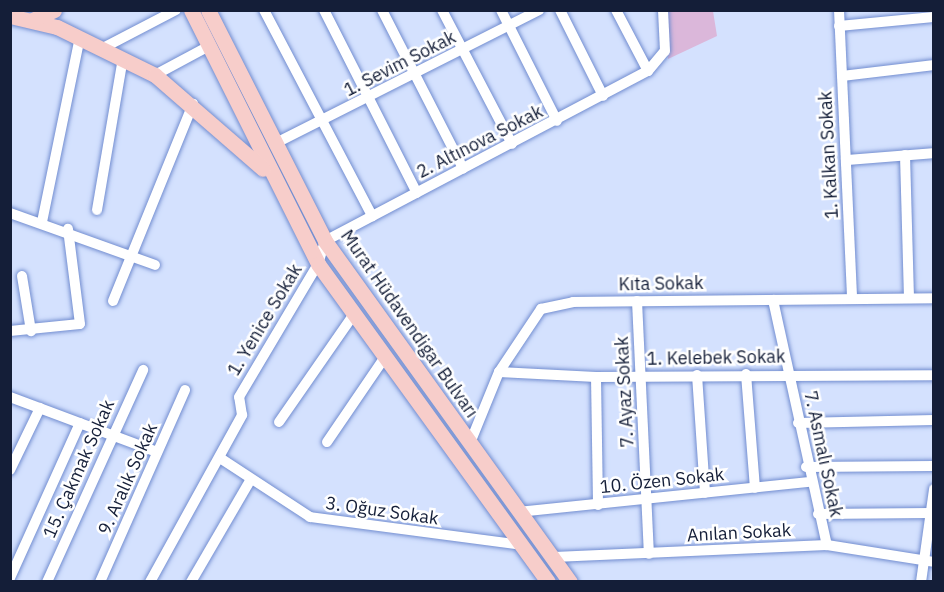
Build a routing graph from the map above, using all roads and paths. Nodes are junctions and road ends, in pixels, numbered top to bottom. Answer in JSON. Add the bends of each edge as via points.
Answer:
{"nodes":[{"id":1,"x":54,"y":10,"type":"edge"},
{"id":2,"x":176,"y":10,"type":"edge"},
{"id":3,"x":191,"y":10,"type":"edge"},
{"id":4,"x":208,"y":10,"type":"edge"},
{"id":5,"x":264,"y":10,"type":"edge"},
{"id":6,"x":324,"y":10,"type":"edge"},
{"id":7,"x":382,"y":10,"type":"edge"},
{"id":8,"x":442,"y":10,"type":"edge"},
{"id":9,"x":501,"y":10,"type":"edge"},
{"id":10,"x":539,"y":10,"type":"edge"},
{"id":11,"x":560,"y":10,"type":"edge"},
{"id":12,"x":616,"y":10,"type":"edge"},
{"id":13,"x":663,"y":10,"type":"edge"},
{"id":14,"x":839,"y":10,"type":"edge"},
{"id":15,"x":10,"y":16,"type":"edge"},
{"id":16,"x":933,"y":17,"type":"edge"},
{"id":17,"x":32,"y":20,"type":"junction"},
{"id":18,"x":509,"y":26,"type":"junction"},
{"id":19,"x":839,"y":26,"type":"junction"},
{"id":20,"x":80,"y":37,"type":"junction"},
{"id":21,"x":207,"y":47,"type":"junction"},
{"id":22,"x":103,"y":48,"type":"junction"},
{"id":23,"x":463,"y":50,"type":"junction"},
{"id":24,"x":123,"y":58,"type":"junction"},
{"id":25,"x":933,"y":64,"type":"edge"},
{"id":26,"x":648,"y":71,"type":"junction"},
{"id":27,"x":155,"y":75,"type":"junction"},
{"id":28,"x":415,"y":75,"type":"junction"},
{"id":29,"x":842,"y":76,"type":"junction"},
{"id":30,"x":603,"y":96,"type":"junction"},
{"id":31,"x":369,"y":98,"type":"junction"},
{"id":32,"x":194,"y":104,"type":"junction"},
{"id":33,"x":323,"y":121,"type":"junction"},
{"id":34,"x":557,"y":121,"type":"junction"},
{"id":35,"x":274,"y":144,"type":"junction"},
{"id":36,"x":512,"y":144,"type":"junction"},
{"id":37,"x":933,"y":153,"type":"edge"},
{"id":38,"x":905,"y":155,"type":"junction"},
{"id":39,"x":846,"y":160,"type":"junction"},
{"id":40,"x":464,"y":168,"type":"junction"},
{"id":41,"x":269,"y":175,"type":"junction"},
{"id":42,"x":417,"y":193,"type":"junction"},
{"id":43,"x":97,"y":210,"type":"dead end"},
{"id":44,"x":10,"y":213,"type":"edge"},
{"id":45,"x":372,"y":216,"type":"junction"},
{"id":46,"x":42,"y":222,"type":"junction"},
{"id":47,"x":68,"y":230,"type":"junction"},
{"id":48,"x":325,"y":241,"type":"junction"},
{"id":49,"x":134,"y":256,"type":"junction"},
{"id":50,"x":155,"y":264,"type":"dead end"},
{"id":51,"x":318,"y":264,"type":"junction"},
{"id":52,"x":22,"y":276,"type":"dead end"},
{"id":53,"x":909,"y":298,"type":"junction"},
{"id":54,"x":933,"y":298,"type":"edge"},
{"id":55,"x":852,"y":299,"type":"junction"},
{"id":56,"x":773,"y":300,"type":"junction"},
{"id":57,"x":113,"y":301,"type":"dead end"},
{"id":58,"x":637,"y":301,"type":"junction"},
{"id":59,"x":354,"y":314,"type":"junction"},
{"id":60,"x":10,"y":331,"type":"edge"},
{"id":61,"x":31,"y":331,"type":"junction"},
{"id":62,"x":385,"y":357,"type":"junction"},
{"id":63,"x":142,"y":370,"type":"dead end"},
{"id":64,"x":499,"y":372,"type":"junction"},
{"id":65,"x":789,"y":373,"type":"junction"},
{"id":66,"x":746,"y":374,"type":"junction"},
{"id":67,"x":697,"y":375,"type":"junction"},
{"id":68,"x":933,"y":375,"type":"edge"},
{"id":69,"x":643,"y":376,"type":"junction"},
{"id":70,"x":596,"y":377,"type":"junction"},
{"id":71,"x":185,"y":390,"type":"dead end"},
{"id":72,"x":10,"y":397,"type":"edge"},
{"id":73,"x":40,"y":408,"type":"junction"},
{"id":74,"x":933,"y":420,"type":"edge"},
{"id":75,"x":80,"y":423,"type":"junction"},
{"id":76,"x":279,"y":423,"type":"dead end"},
{"id":77,"x":798,"y":423,"type":"junction"},
{"id":78,"x":111,"y":436,"type":"junction"},
{"id":79,"x":327,"y":442,"type":"dead end"},
{"id":80,"x":470,"y":443,"type":"junction"},
{"id":81,"x":157,"y":452,"type":"junction"},
{"id":82,"x":220,"y":458,"type":"junction"},
{"id":83,"x":933,"y":466,"type":"edge"},
{"id":84,"x":806,"y":467,"type":"junction"},
{"id":85,"x":10,"y":470,"type":"edge"},
{"id":86,"x":251,"y":479,"type":"junction"},
{"id":87,"x":809,"y":482,"type":"junction"},
{"id":88,"x":755,"y":488,"type":"junction"},
{"id":89,"x":705,"y":493,"type":"junction"},
{"id":90,"x":933,"y":495,"type":"edge"},
{"id":91,"x":646,"y":500,"type":"junction"},
{"id":92,"x":598,"y":505,"type":"junction"},
{"id":93,"x":518,"y":512,"type":"junction"},
{"id":94,"x":930,"y":513,"type":"junction"},
{"id":95,"x":818,"y":514,"type":"junction"},
{"id":96,"x":522,"y":544,"type":"junction"},
{"id":97,"x":827,"y":545,"type":"junction"},
{"id":98,"x":649,"y":554,"type":"junction"},
{"id":99,"x":554,"y":558,"type":"junction"},
{"id":100,"x":929,"y":561,"type":"edge"},
{"id":101,"x":10,"y":578,"type":"edge"},
{"id":102,"x":47,"y":582,"type":"edge"},
{"id":103,"x":100,"y":582,"type":"edge"},
{"id":104,"x":150,"y":582,"type":"edge"},
{"id":105,"x":191,"y":582,"type":"edge"},
{"id":106,"x":548,"y":582,"type":"edge"},
{"id":107,"x":570,"y":582,"type":"edge"},
{"id":108,"x":921,"y":582,"type":"edge"}],
"edges":[{"from":1,"to":17,"type":"main road"},
{"from":2,"to":22,"type":"street"},
{"from":3,"to":21,"type":"main road","name":"Murat Hüdavendigar Bulvarı"},
{"from":4,"to":35,"type":"main road","name":"Murat Hüdavendigar Bulvarı"},
{"from":5,"to":33,"type":"street"},
{"from":6,"to":31,"type":"street"},
{"from":7,"to":28,"type":"street"},
{"from":8,"to":23,"type":"street"},
{"from":9,"to":18,"type":"street"},
{"from":10,"to":18,"type":"street","name":"1. Sevim Sokak"},
{"from":11,"to":30,"type":"street"},
{"from":12,"to":26,"type":"street"},
{"from":13,"to":26,"type":"street","via":[[665,51]]},
{"from":14,"to":19,"type":"street","name":"1. Kalkan Sokak"},
{"from":15,"to":17,"type":"main road"},
{"from":16,"to":19,"type":"street"},
{"from":17,"to":20,"type":"main road"},
{"from":18,"to":23,"type":"street","name":"1. Sevim Sokak"},
{"from":18,"to":34,"type":"street"},
{"from":19,"to":29,"type":"street","name":"1. Kalkan Sokak"},
{"from":20,"to":22,"type":"main road"},
{"from":20,"to":46,"type":"street"},
{"from":21,"to":27,"type":"street"},
{"from":21,"to":41,"type":"main road","name":"Murat Hüdavendigar Bulvarı"},
{"from":22,"to":24,"type":"main road"},
{"from":23,"to":28,"type":"street","name":"1. Sevim Sokak"},
{"from":23,"to":36,"type":"street"},
{"from":24,"to":27,"type":"main road"},
{"from":24,"to":43,"type":"street"},
{"from":25,"to":29,"type":"street"},
{"from":26,"to":30,"type":"street","name":"2. Altınova Sokak"},
{"from":27,"to":32,"type":"main road"},
{"from":28,"to":31,"type":"street","name":"1. Sevim Sokak"},
{"from":28,"to":40,"type":"street"},
{"from":29,"to":39,"type":"street","name":"1. Kalkan Sokak"},
{"from":30,"to":34,"type":"street","name":"2. Altınova Sokak"},
{"from":31,"to":33,"type":"street","name":"1. Sevim Sokak"},
{"from":31,"to":42,"type":"street"},
{"from":32,"to":41,"type":"main road"},
{"from":32,"to":49,"type":"street"},
{"from":33,"to":35,"type":"street","name":"1. Sevim Sokak"},
{"from":33,"to":45,"type":"street"},
{"from":34,"to":36,"type":"street","name":"2. Altınova Sokak"},
{"from":35,"to":48,"type":"main road","name":"Murat Hüdavendigar Bulvarı"},
{"from":36,"to":40,"type":"street","name":"2. Altınova Sokak"},
{"from":37,"to":38,"type":"street"},
{"from":38,"to":39,"type":"street"},
{"from":38,"to":53,"type":"street"},
{"from":39,"to":55,"type":"street","name":"1. Kalkan Sokak"},
{"from":40,"to":42,"type":"street","name":"2. Altınova Sokak"},
{"from":41,"to":51,"type":"main road","name":"Murat Hüdavendigar Bulvarı"},
{"from":42,"to":45,"type":"street","name":"2. Altınova Sokak"},
{"from":44,"to":46,"type":"street"},
{"from":45,"to":48,"type":"street","name":"2. Altınova Sokak"},
{"from":46,"to":47,"type":"street"},
{"from":47,"to":49,"type":"street"},
{"from":47,"to":61,"type":"street","via":[[80,324]]},
{"from":48,"to":51,"type":"street","name":"1. Yenice Sokak"},
{"from":48,"to":80,"type":"main road","name":"Murat Hüdavendigar Bulvarı"},
{"from":49,"to":50,"type":"street"},
{"from":49,"to":57,"type":"street"},
{"from":51,"to":59,"type":"main road","name":"Murat Hüdavendigar Bulvarı"},
{"from":51,"to":82,"type":"street","name":"1. Yenice Sokak","via":[[239,397],[242,415]]},
{"from":52,"to":61,"type":"street"},
{"from":53,"to":54,"type":"street","name":"Kıta Sokak"},
{"from":53,"to":55,"type":"street","name":"Kıta Sokak"},
{"from":55,"to":56,"type":"street","name":"Kıta Sokak"},
{"from":56,"to":58,"type":"street","name":"Kıta Sokak"},
{"from":56,"to":65,"type":"street","name":"7. Asmalı Sokak"},
{"from":58,"to":64,"type":"street","name":"Kıta Sokak","via":[[541,309]]},
{"from":58,"to":69,"type":"street","name":"7. Ayaz Sokak"},
{"from":59,"to":62,"type":"main road","name":"Murat Hüdavendigar Bulvarı"},
{"from":59,"to":76,"type":"street"},
{"from":60,"to":61,"type":"street"},
{"from":62,"to":79,"type":"street"},
{"from":62,"to":96,"type":"main road","name":"Murat Hüdavendigar Bulvarı"},
{"from":63,"to":78,"type":"street","name":"15. Çakmak Sokak"},
{"from":64,"to":70,"type":"street","name":"1. Kelebek Sokak"},
{"from":64,"to":80,"type":"street","name":"Kıta Sokak"},
{"from":65,"to":66,"type":"street","name":"1. Kelebek Sokak"},
{"from":65,"to":68,"type":"street","name":"1. Kelebek Sokak"},
{"from":65,"to":77,"type":"street","name":"7. Asmalı Sokak"},
{"from":66,"to":67,"type":"street","name":"1. Kelebek Sokak"},
{"from":66,"to":88,"type":"street"},
{"from":67,"to":69,"type":"street","name":"1. Kelebek Sokak"},
{"from":67,"to":89,"type":"street"},
{"from":69,"to":70,"type":"street","name":"1. Kelebek Sokak"},
{"from":69,"to":91,"type":"street","name":"7. Ayaz Sokak"},
{"from":70,"to":92,"type":"street"},
{"from":71,"to":81,"type":"street","name":"9. Aralık Sokak"},
{"from":72,"to":73,"type":"street"},
{"from":73,"to":75,"type":"street"},
{"from":73,"to":85,"type":"street"},
{"from":74,"to":77,"type":"street"},
{"from":75,"to":78,"type":"street"},
{"from":75,"to":101,"type":"street"},
{"from":77,"to":84,"type":"street","name":"7. Asmalı Sokak"},
{"from":78,"to":81,"type":"street"},
{"from":78,"to":102,"type":"street","name":"15. Çakmak Sokak"},
{"from":80,"to":93,"type":"main road","name":"Murat Hüdavendigar Bulvarı"},
{"from":81,"to":103,"type":"street","name":"9. Aralık Sokak"},
{"from":82,"to":86,"type":"street","name":"3. Oğuz Sokak"},
{"from":82,"to":104,"type":"street","name":"1. Yenice Sokak"},
{"from":83,"to":84,"type":"street"},
{"from":84,"to":87,"type":"street","name":"7. Asmalı Sokak"},
{"from":86,"to":96,"type":"street","name":"3. Oğuz Sokak","via":[[310,517],[336,525]]},
{"from":86,"to":105,"type":"street"},
{"from":87,"to":88,"type":"street","name":"10. Özen Sokak"},
{"from":87,"to":95,"type":"street","name":"7. Asmalı Sokak"},
{"from":88,"to":89,"type":"street","name":"10. Özen Sokak"},
{"from":89,"to":91,"type":"street","name":"10. Özen Sokak"},
{"from":90,"to":94,"type":"street"},
{"from":91,"to":92,"type":"street","name":"10. Özen Sokak"},
{"from":91,"to":98,"type":"street","name":"7. Ayaz Sokak"},
{"from":92,"to":93,"type":"street","name":"10. Özen Sokak"},
{"from":93,"to":99,"type":"main road","name":"Murat Hüdavendigar Bulvarı"},
{"from":94,"to":95,"type":"street"},
{"from":94,"to":100,"type":"street"},
{"from":95,"to":97,"type":"street","name":"7. Asmalı Sokak"},
{"from":96,"to":106,"type":"main road","name":"Murat Hüdavendigar Bulvarı"},
{"from":97,"to":98,"type":"street","name":"Anılan Sokak"},
{"from":97,"to":100,"type":"street","name":"Anılan Sokak"},
{"from":98,"to":99,"type":"street","name":"Anılan Sokak"},
{"from":99,"to":107,"type":"main road","name":"Murat Hüdavendigar Bulvarı"},
{"from":100,"to":108,"type":"street"}]}
